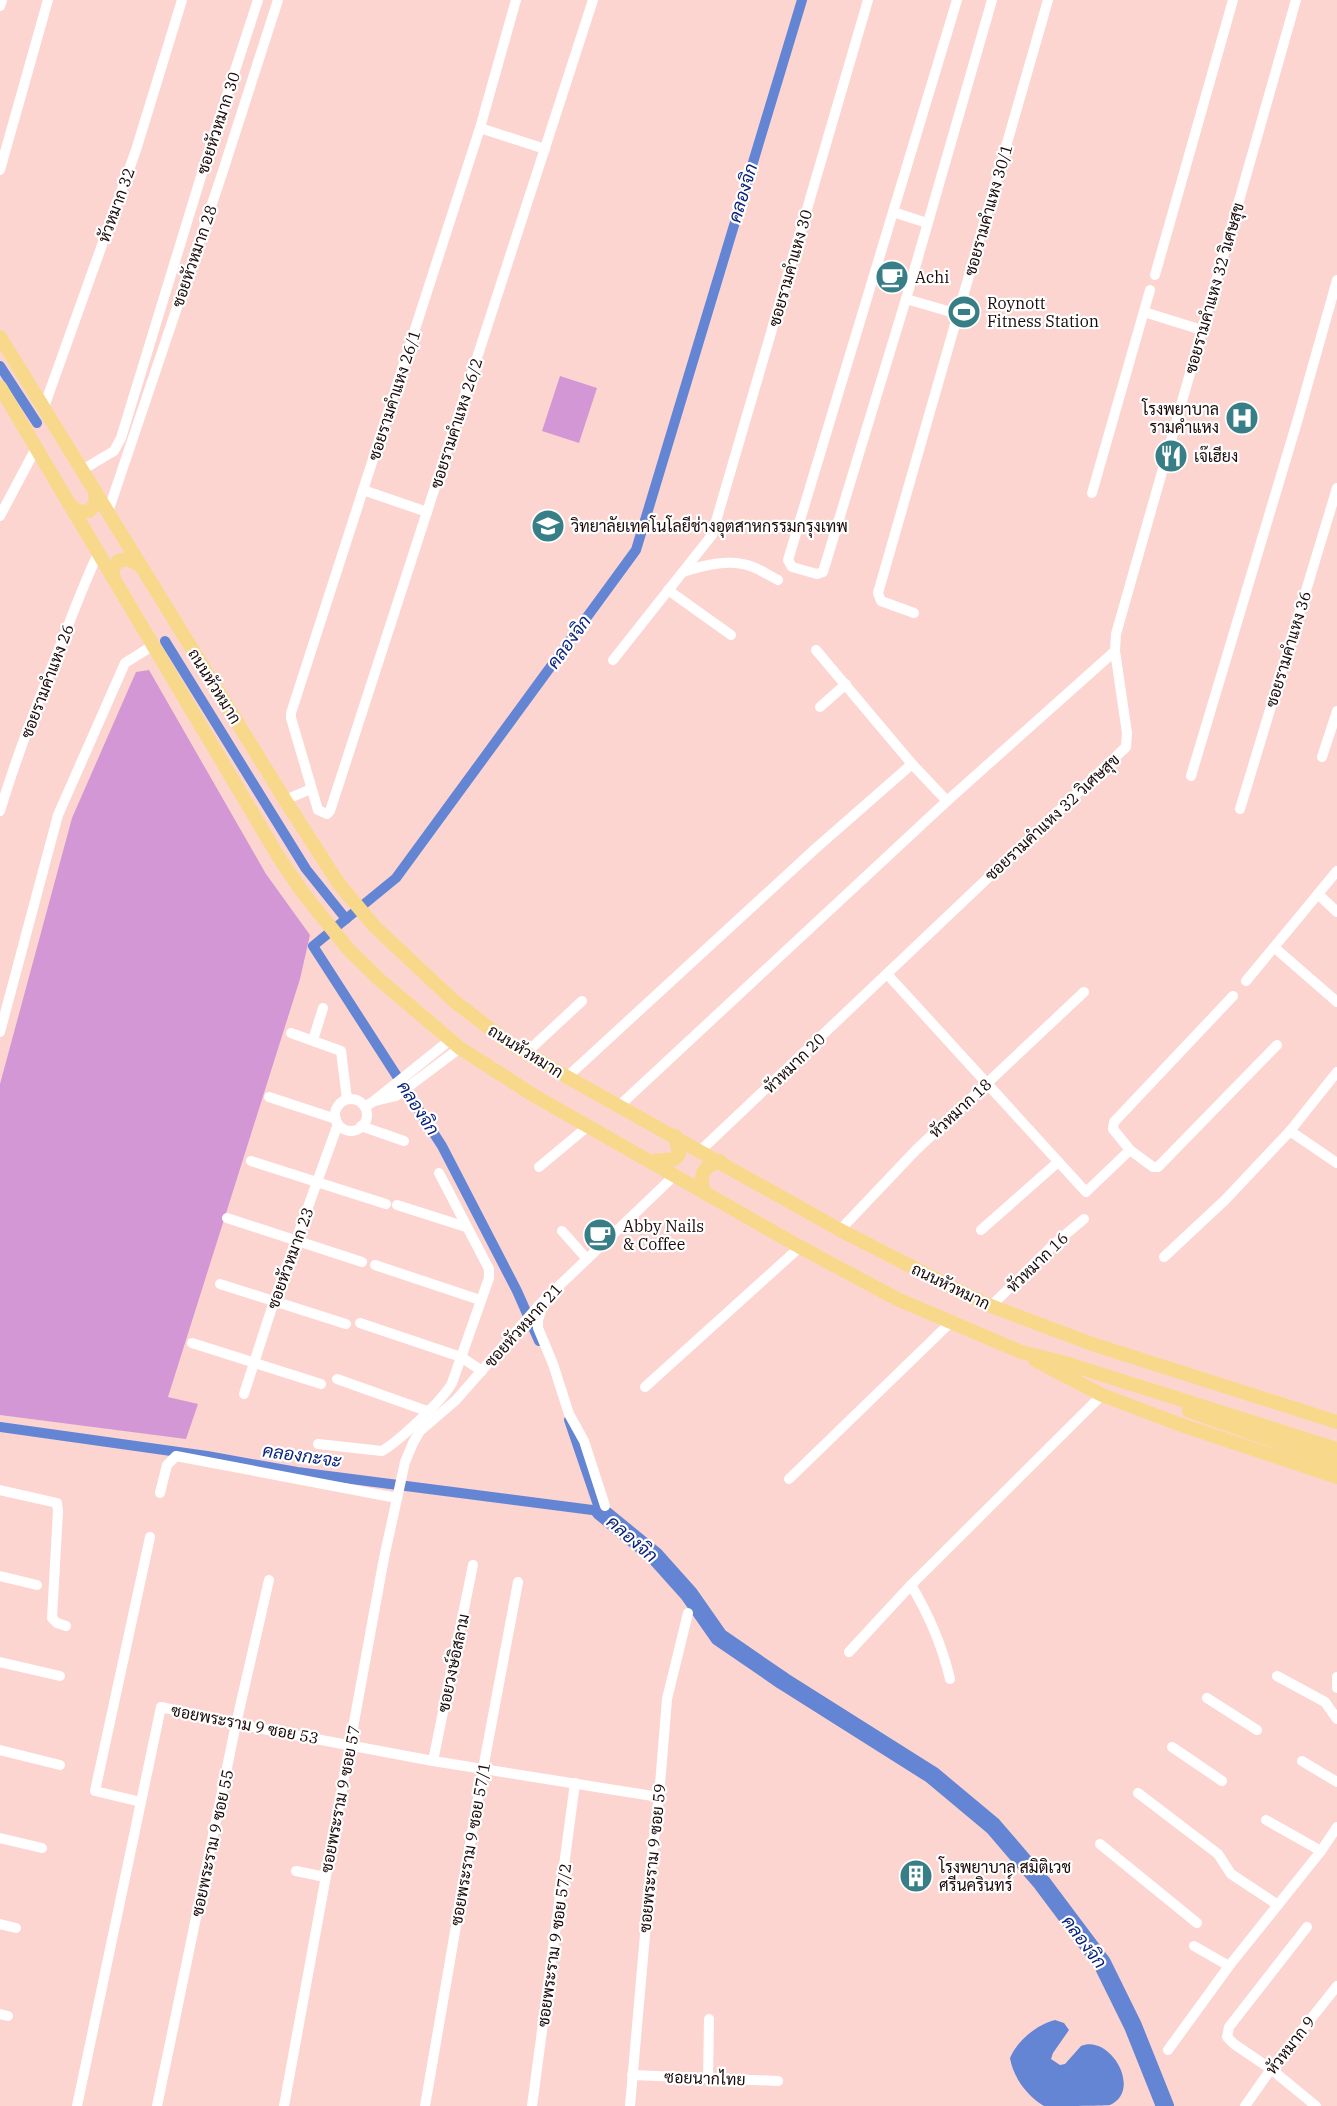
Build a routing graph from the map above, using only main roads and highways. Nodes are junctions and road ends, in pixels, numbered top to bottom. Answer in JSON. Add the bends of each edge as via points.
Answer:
{"nodes":[{"id":1,"x":0,"y":338,"type":"edge"},
{"id":2,"x":0,"y":387,"type":"edge"},
{"id":3,"x":95,"y":490,"type":"junction"},
{"id":4,"x":69,"y":504,"type":"junction"},
{"id":5,"x":141,"y":566,"type":"junction"},
{"id":6,"x":114,"y":582,"type":"junction"},
{"id":7,"x":675,"y":1137,"type":"junction"},
{"id":8,"x":652,"y":1161,"type":"junction"},
{"id":9,"x":720,"y":1161,"type":"junction"},
{"id":10,"x":704,"y":1192,"type":"junction"},
{"id":11,"x":1021,"y":1352,"type":"junction"},
{"id":12,"x":1138,"y":1387,"type":"junction"},
{"id":13,"x":1337,"y":1422,"type":"edge"},
{"id":14,"x":1337,"y":1449,"type":"edge"},
{"id":15,"x":1337,"y":1462,"type":"edge"},
{"id":16,"x":1337,"y":1477,"type":"edge"}],
"edges":[{"from":1,"to":3,"type":"main road","name":"ถนนหัวหมาก"},
{"from":2,"to":4,"type":"main road","name":"ถนนหัวหมาก"},
{"from":3,"to":4,"type":"main road","via":[[96,503],[89,511],[79,512]]},
{"from":3,"to":5,"type":"main road","name":"ถนนหัวหมาก"},
{"from":4,"to":6,"type":"main road","name":"ถนนหัวหมาก"},
{"from":5,"to":6,"type":"main road","via":[[128,559],[118,561],[112,570]]},
{"from":5,"to":7,"type":"main road","name":"ถนนหัวหมาก","via":[[328,867],[375,927],[454,1001],[506,1041]]},
{"from":6,"to":8,"type":"main road","name":"ถนนหัวหมาก","via":[[278,856],[349,950],[455,1044],[533,1095]]},
{"from":7,"to":8,"type":"main road","via":[[679,1154],[675,1159]]},
{"from":7,"to":9,"type":"main road","name":"ถนนหัวหมาก"},
{"from":8,"to":10,"type":"main road","name":"ถนนหัวหมาก"},
{"from":9,"to":10,"type":"main road","via":[[701,1174]]},
{"from":9,"to":13,"type":"main road","name":"ถนนหัวหมาก","via":[[840,1230],[991,1306],[1153,1365]]},
{"from":10,"to":11,"type":"main road","name":"ถนนหัวหมาก","via":[[897,1299]]},
{"from":11,"to":12,"type":"main road","name":"ถนนหัวหมาก"},
{"from":11,"to":16,"type":"main road","via":[[1102,1395]]},
{"from":12,"to":14,"type":"main road","name":"ถนนหัวหมาก"},
{"from":12,"to":15,"type":"main road","via":[[1210,1420]]}]}
